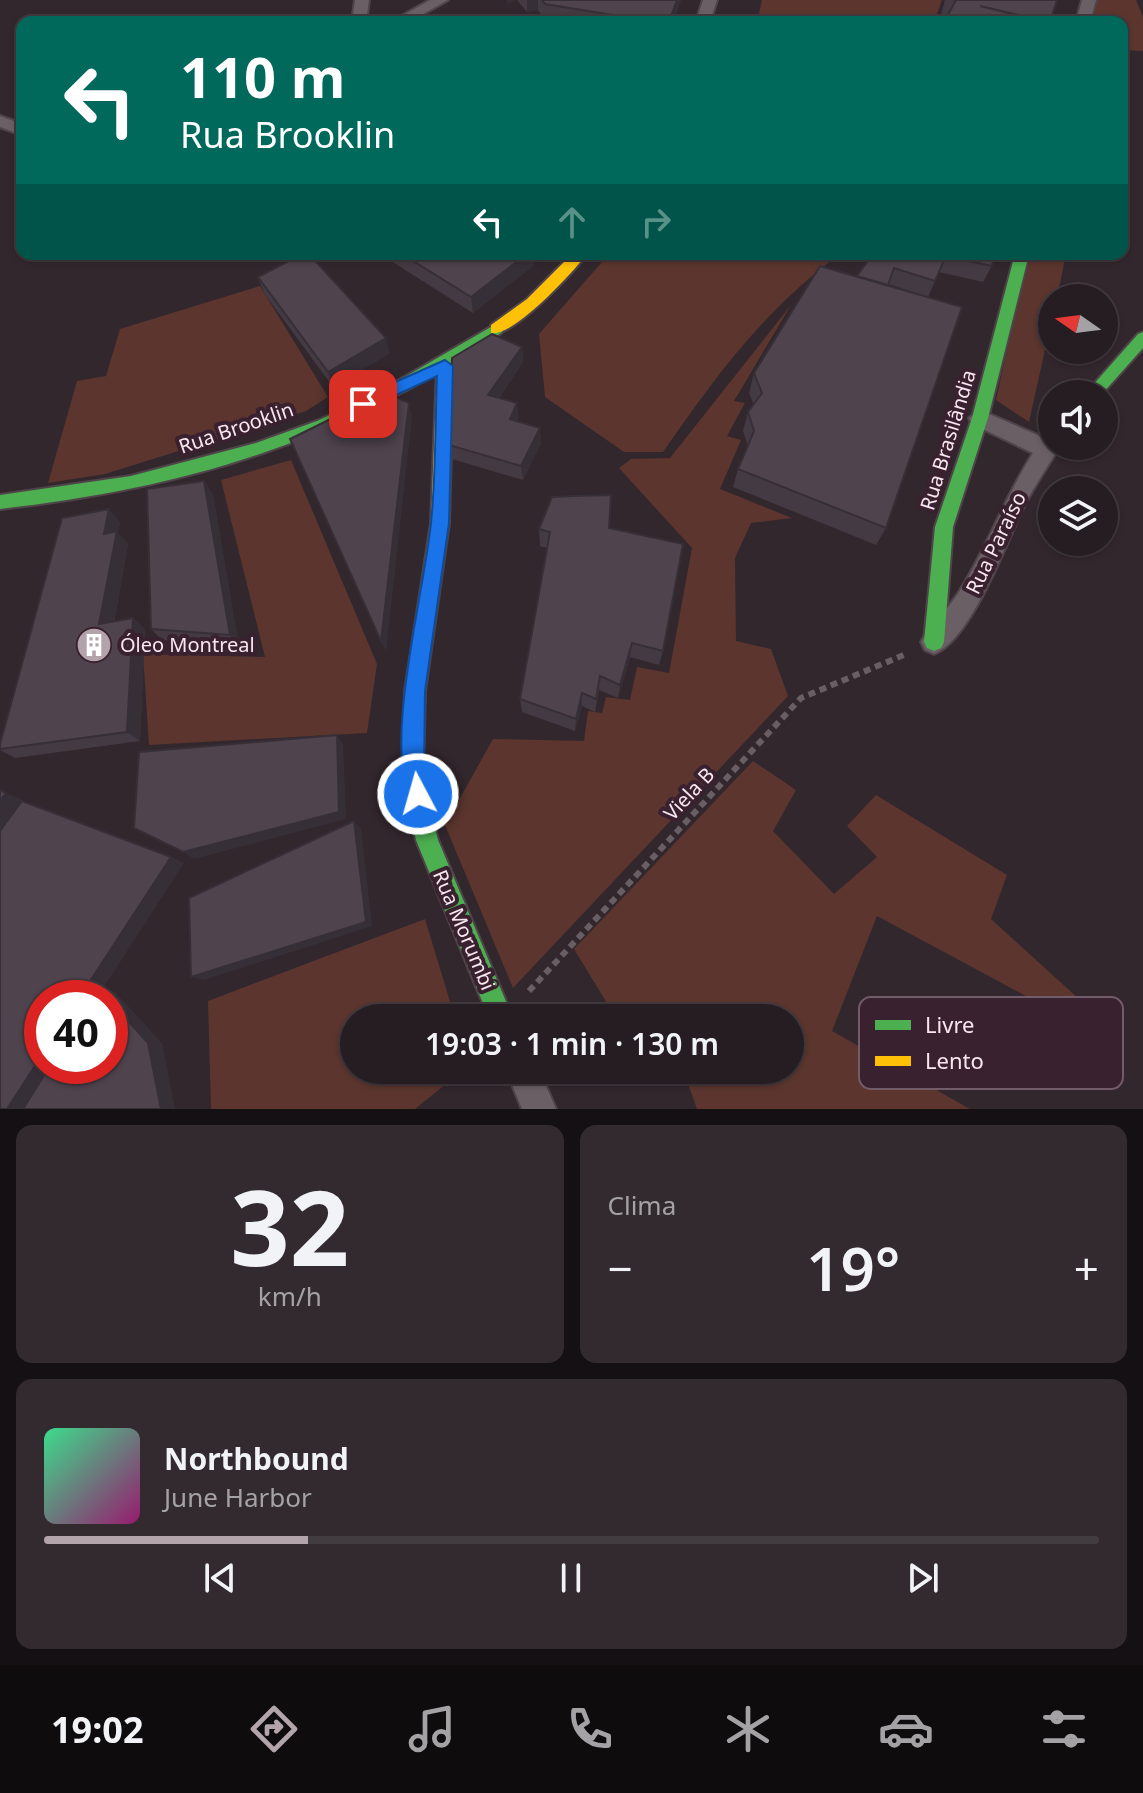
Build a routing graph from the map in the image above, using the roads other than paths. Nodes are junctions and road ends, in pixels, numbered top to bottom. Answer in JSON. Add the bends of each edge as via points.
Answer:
{"nodes":[{"id":1,"x":441,"y":0,"type":"edge"},
{"id":2,"x":410,"y":16,"type":"edge"},
{"id":3,"x":574,"y":260,"type":"edge"},
{"id":4,"x":1020,"y":260,"type":"edge"},
{"id":5,"x":1143,"y":338,"type":"edge"},
{"id":6,"x":445,"y":366,"type":"junction"},
{"id":7,"x":1106,"y":380,"type":"edge"},
{"id":8,"x":980,"y":418,"type":"junction"},
{"id":9,"x":1038,"y":440,"type":"edge"},
{"id":10,"x":1040,"y":460,"type":"edge"},
{"id":11,"x":0,"y":502,"type":"edge"},
{"id":12,"x":934,"y":642,"type":"joint"},
{"id":13,"x":495,"y":1004,"type":"edge"},
{"id":14,"x":528,"y":1084,"type":"edge"},
{"id":15,"x":539,"y":1109,"type":"edge"}],
"edges":[{"from":1,"to":2,"type":"street"},
{"from":3,"to":6,"type":"street","name":"Rua Brooklin","via":[[515,320]]},
{"from":4,"to":8,"type":"street","name":"Rua Brasilândia"},
{"from":5,"to":7,"type":"street"},
{"from":6,"to":11,"type":"street","name":"Rua Brooklin","via":[[239,454],[121,488]]},
{"from":6,"to":13,"type":"street","name":"Rua Morumbi","via":[[440,523],[415,691],[413,770],[427,840]]},
{"from":8,"to":9,"type":"street"},
{"from":8,"to":12,"type":"street","name":"Rua Brasilândia","via":[[944,527]]},
{"from":10,"to":12,"type":"street","name":"Rua Paraíso","via":[[968,600]]},
{"from":14,"to":15,"type":"street"}]}
